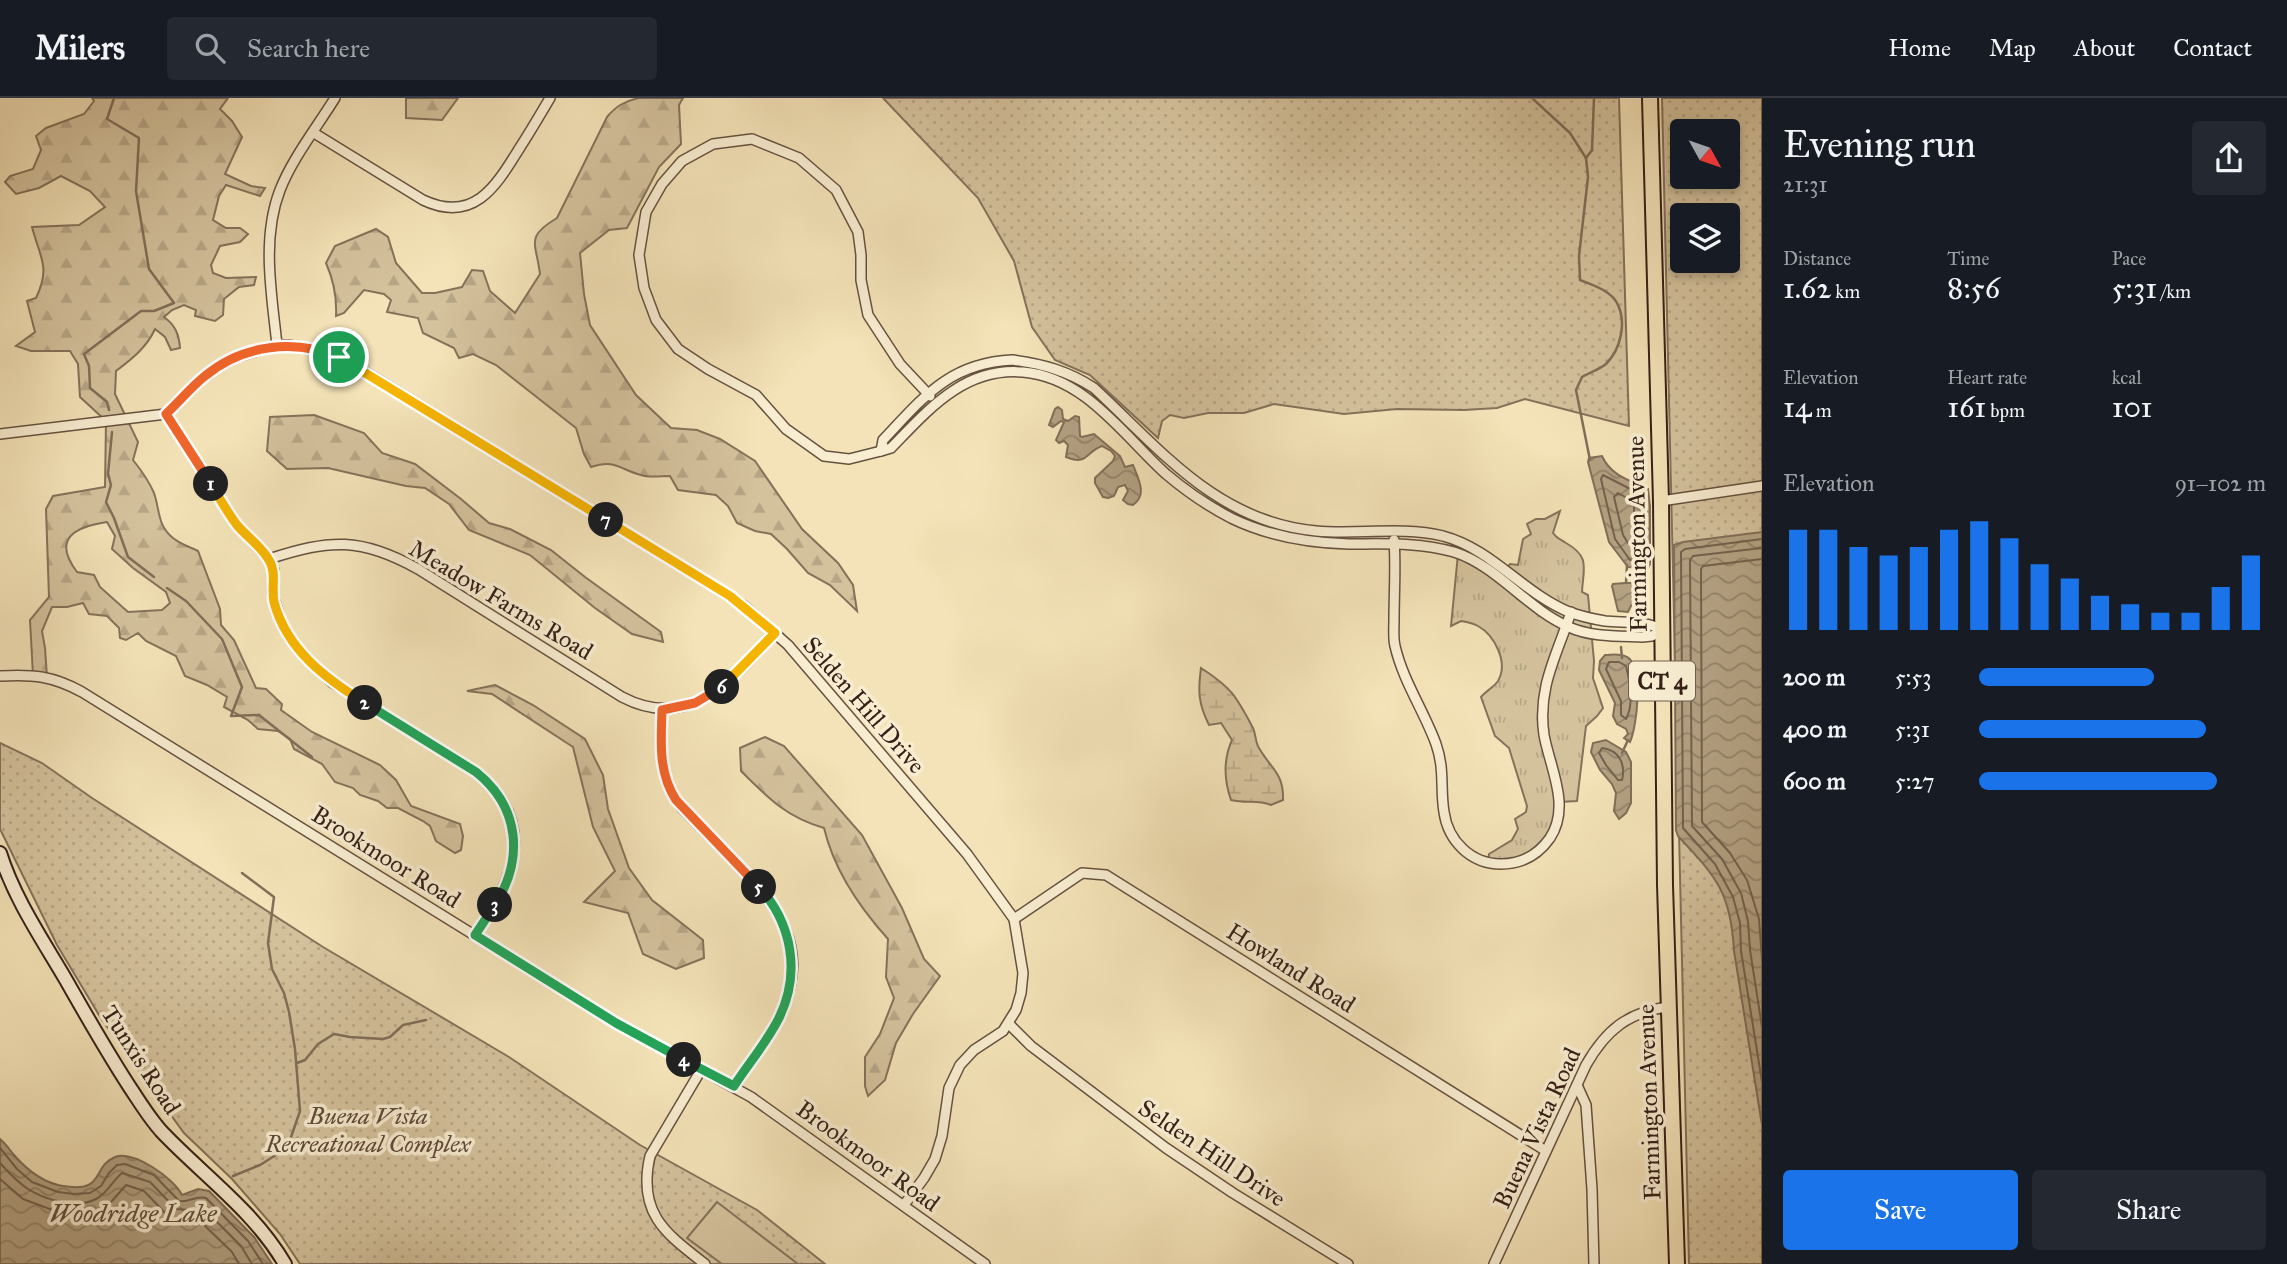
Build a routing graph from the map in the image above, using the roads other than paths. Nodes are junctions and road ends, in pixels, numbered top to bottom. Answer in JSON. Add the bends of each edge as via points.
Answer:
{"nodes":[{"id":1,"x":335,"y":98,"type":"edge"},
{"id":2,"x":550,"y":98,"type":"edge"},
{"id":3,"x":1650,"y":98,"type":"edge"},
{"id":4,"x":314,"y":133,"type":"junction"},
{"id":5,"x":277,"y":345,"type":"junction"},
{"id":6,"x":927,"y":393,"type":"junction"},
{"id":7,"x":936,"y":402,"type":"junction"},
{"id":8,"x":166,"y":414,"type":"junction"},
{"id":9,"x":0,"y":434,"type":"edge"},
{"id":10,"x":881,"y":451,"type":"junction"},
{"id":11,"x":1762,"y":486,"type":"edge"},
{"id":12,"x":1661,"y":501,"type":"junction"},
{"id":13,"x":1394,"y":532,"type":"junction"},
{"id":14,"x":1395,"y":543,"type":"junction"},
{"id":15,"x":269,"y":559,"type":"junction"},
{"id":16,"x":1571,"y":612,"type":"junction"},
{"id":17,"x":1567,"y":626,"type":"junction"},
{"id":18,"x":1662,"y":631,"type":"junction"},
{"id":19,"x":775,"y":633,"type":"junction"},
{"id":20,"x":0,"y":676,"type":"edge"},
{"id":21,"x":662,"y":710,"type":"junction"},
{"id":22,"x":0,"y":853,"type":"edge"},
{"id":23,"x":1014,"y":919,"type":"junction"},
{"id":24,"x":475,"y":935,"type":"junction"},
{"id":25,"x":1668,"y":1007,"type":"junction"},
{"id":26,"x":1009,"y":1024,"type":"junction"},
{"id":27,"x":701,"y":1070,"type":"junction"},
{"id":28,"x":1577,"y":1085,"type":"junction"},
{"id":29,"x":734,"y":1086,"type":"junction"},
{"id":30,"x":1546,"y":1151,"type":"junction"},
{"id":31,"x":904,"y":1205,"type":"junction"},
{"id":32,"x":285,"y":1264,"type":"edge"},
{"id":33,"x":705,"y":1264,"type":"edge"},
{"id":34,"x":985,"y":1264,"type":"edge"},
{"id":35,"x":1348,"y":1264,"type":"edge"},
{"id":36,"x":1494,"y":1264,"type":"edge"},
{"id":37,"x":1594,"y":1264,"type":"edge"},
{"id":38,"x":1677,"y":1264,"type":"edge"}],
"edges":[{"from":1,"to":4,"type":"street"},
{"from":2,"to":4,"type":"street","via":[[495,187],[477,201],[456,206],[423,200]]},
{"from":3,"to":12,"type":"main road","name":"Farmington Avenue","number":"CT 4"},
{"from":4,"to":5,"type":"street","via":[[283,184],[273,219],[270,265]]},
{"from":5,"to":8,"type":"street","name":"Selden Hill Drive","via":[[226,362]]},
{"from":5,"to":19,"type":"street","name":"Selden Hill Drive","via":[[327,352],[356,366],[730,596]]},
{"from":6,"to":7,"type":"street"},
{"from":6,"to":10,"type":"street","via":[[883,440]]},
{"from":6,"to":10,"type":"street","via":[[900,364],[868,315],[858,232],[836,190],[799,158],[752,139],[713,144],[682,161],[662,184],[646,212],[639,255],[644,288],[656,320],[678,349],[756,395],[786,429],[824,456],[849,459]]},
{"from":6,"to":13,"type":"street","via":[[953,375],[993,361],[1059,369],[1094,388],[1180,471],[1247,512],[1300,529]]},
{"from":7,"to":10,"type":"street","via":[[891,448]]},
{"from":7,"to":14,"type":"street","via":[[958,386],[994,372],[1045,376],[1078,391],[1166,474],[1233,519],[1266,532],[1322,543]]},
{"from":8,"to":9,"type":"street"},
{"from":8,"to":15,"type":"street","via":[[236,524]]},
{"from":11,"to":12,"type":"street"},
{"from":12,"to":18,"type":"main road","name":"Farmington Avenue","number":"CT 4"},
{"from":13,"to":14,"type":"street"},
{"from":13,"to":16,"type":"street","via":[[1442,536],[1463,544]]},
{"from":14,"to":17,"type":"street","via":[[1433,546],[1479,564]]},
{"from":14,"to":17,"type":"street","via":[[1394,644],[1437,747],[1444,813],[1452,837],[1466,853],[1488,864],[1528,859],[1551,836],[1558,819],[1560,796],[1546,744],[1542,701]]},
{"from":15,"to":21,"type":"street","name":"Meadow Farms Road","via":[[328,544],[357,545],[389,554],[622,697]]},
{"from":15,"to":24,"type":"street","via":[[276,610],[307,660],[333,683],[476,772],[499,797],[513,830],[513,862],[503,890]]},
{"from":16,"to":17,"type":"street"},
{"from":16,"to":18,"type":"street","via":[[1647,624]]},
{"from":17,"to":18,"type":"street","via":[[1642,637]]},
{"from":18,"to":25,"type":"main road","name":"Farmington Avenue","number":"CT 4"},
{"from":19,"to":21,"type":"street","via":[[714,693]]},
{"from":19,"to":23,"type":"street","name":"Selden Hill Drive","via":[[967,854]]},
{"from":20,"to":24,"type":"street","name":"Brookmoor Road","via":[[47,677],[82,692]]},
{"from":21,"to":29,"type":"street","via":[[662,767],[671,793],[771,902],[791,948],[790,982],[780,1015]]},
{"from":22,"to":32,"type":"street","name":"Tunxis Road","via":[[25,908],[113,1062],[150,1117],[234,1199]]},
{"from":23,"to":26,"type":"street","name":"Selden Hill Drive","via":[[1023,980]]},
{"from":23,"to":30,"type":"street","name":"Howland Road","via":[[1082,873],[1106,875]]},
{"from":24,"to":27,"type":"street","name":"Brookmoor Road"},
{"from":25,"to":28,"type":"street","name":"Buena Vista Road","via":[[1638,1013],[1609,1033]]},
{"from":25,"to":38,"type":"main road","name":"Farmington Avenue","number":"CT 4"},
{"from":26,"to":31,"type":"street","via":[[960,1065],[949,1088],[934,1159]]},
{"from":26,"to":35,"type":"street","name":"Selden Hill Drive","via":[[1031,1046],[1166,1148]]},
{"from":27,"to":29,"type":"street","name":"Brookmoor Road"},
{"from":27,"to":33,"type":"street","via":[[650,1156],[648,1175],[659,1224]]},
{"from":28,"to":30,"type":"street","name":"Buena Vista Road"},
{"from":28,"to":37,"type":"street","via":[[1586,1105]]},
{"from":29,"to":31,"type":"street","name":"Brookmoor Road"},
{"from":30,"to":36,"type":"street","name":"Buena Vista Road"},
{"from":31,"to":34,"type":"street","name":"Brookmoor Road"}]}
